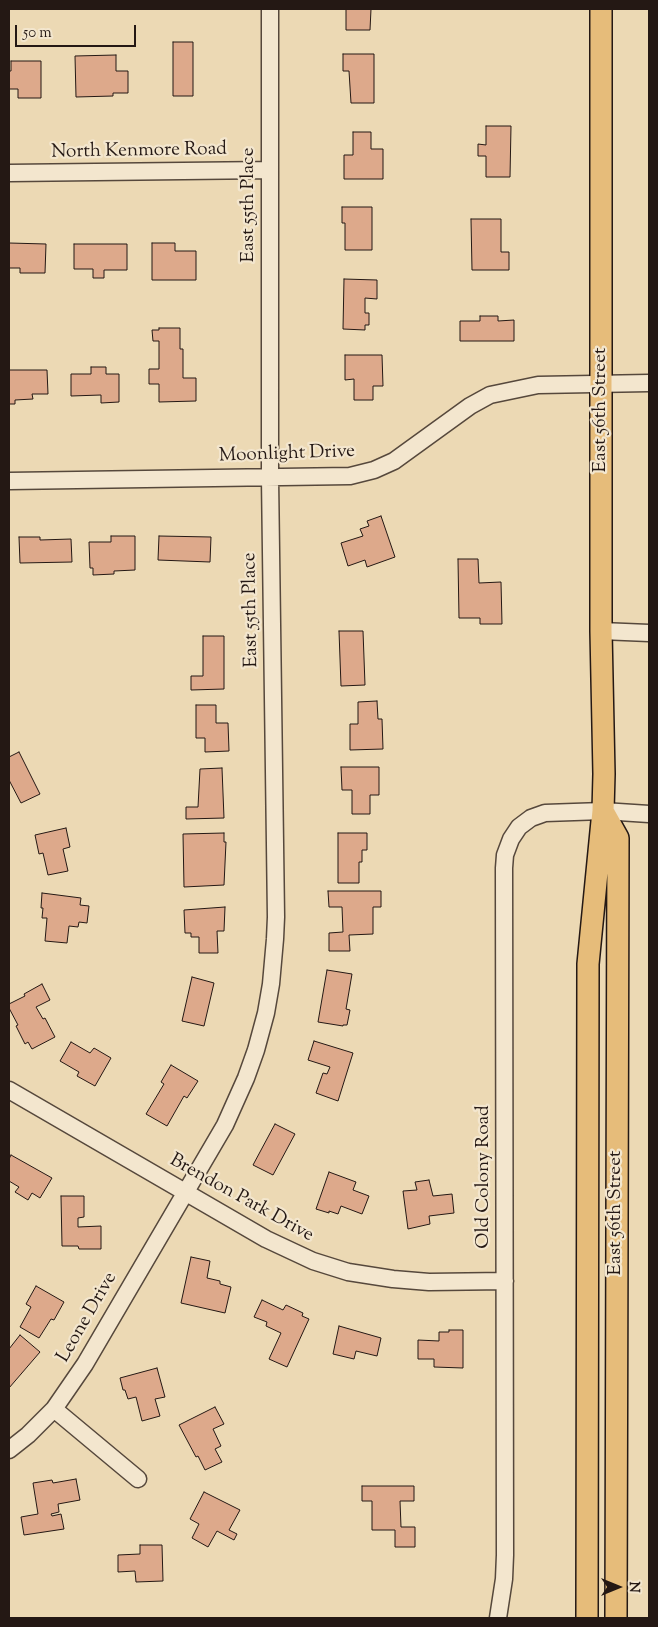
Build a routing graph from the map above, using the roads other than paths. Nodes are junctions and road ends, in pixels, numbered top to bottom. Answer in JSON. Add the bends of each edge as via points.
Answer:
{"nodes":[{"id":1,"x":270,"y":9,"type":"edge"},
{"id":2,"x":601,"y":9,"type":"edge"},
{"id":3,"x":270,"y":170,"type":"junction"},
{"id":4,"x":9,"y":173,"type":"edge"},
{"id":5,"x":602,"y":383,"type":"junction"},
{"id":6,"x":649,"y":383,"type":"edge"},
{"id":7,"x":270,"y":478,"type":"junction"},
{"id":8,"x":9,"y":481,"type":"edge"},
{"id":9,"x":601,"y":631,"type":"junction"},
{"id":10,"x":649,"y":633,"type":"edge"},
{"id":11,"x":603,"y":811,"type":"junction"},
{"id":12,"x":649,"y":814,"type":"edge"},
{"id":13,"x":9,"y":1090,"type":"edge"},
{"id":14,"x":185,"y":1192,"type":"junction"},
{"id":15,"x":505,"y":1280,"type":"junction"},
{"id":16,"x":54,"y":1409,"type":"junction"},
{"id":17,"x":9,"y":1450,"type":"edge"},
{"id":18,"x":138,"y":1479,"type":"dead end"},
{"id":19,"x":498,"y":1618,"type":"edge"},
{"id":20,"x":587,"y":1618,"type":"edge"},
{"id":21,"x":616,"y":1618,"type":"edge"}],
"edges":[{"from":1,"to":3,"type":"street","name":"East 55th Place"},
{"from":2,"to":5,"type":"main road","name":"East 56th Street"},
{"from":3,"to":4,"type":"street","name":"North Kenmore Road"},
{"from":3,"to":7,"type":"street","name":"East 55th Place"},
{"from":5,"to":6,"type":"street","name":"Moonlight Drive"},
{"from":5,"to":7,"type":"street","name":"Moonlight Drive","via":[[538,385],[490,395],[394,461],[374,470],[343,476]]},
{"from":5,"to":9,"type":"main road","name":"East 56th Street"},
{"from":7,"to":8,"type":"street","name":"Moonlight Drive"},
{"from":7,"to":14,"type":"street","name":"East 55th Place","via":[[276,917],[271,984],[262,1028],[241,1092]]},
{"from":9,"to":10,"type":"street"},
{"from":9,"to":11,"type":"main road","name":"East 56th Street"},
{"from":11,"to":12,"type":"street","name":"Old Colony Road"},
{"from":11,"to":15,"type":"street","name":"Old Colony Road","via":[[538,815],[519,827],[506,855]]},
{"from":11,"to":20,"type":"main road","name":"East 56th Street","via":[[588,964]]},
{"from":11,"to":21,"type":"main road","name":"East 56th Street","via":[[618,838]]},
{"from":13,"to":14,"type":"street","name":"Brendon Park Drive"},
{"from":14,"to":15,"type":"street","name":"Brendon Park Drive","via":[[292,1252],[348,1272],[408,1281]]},
{"from":14,"to":16,"type":"street","name":"Leone Drive","via":[[73,1384]]},
{"from":15,"to":19,"type":"street","name":"Old Colony Road","via":[[506,1554]]},
{"from":16,"to":17,"type":"street","name":"Leone Drive"},
{"from":16,"to":18,"type":"street"}]}
